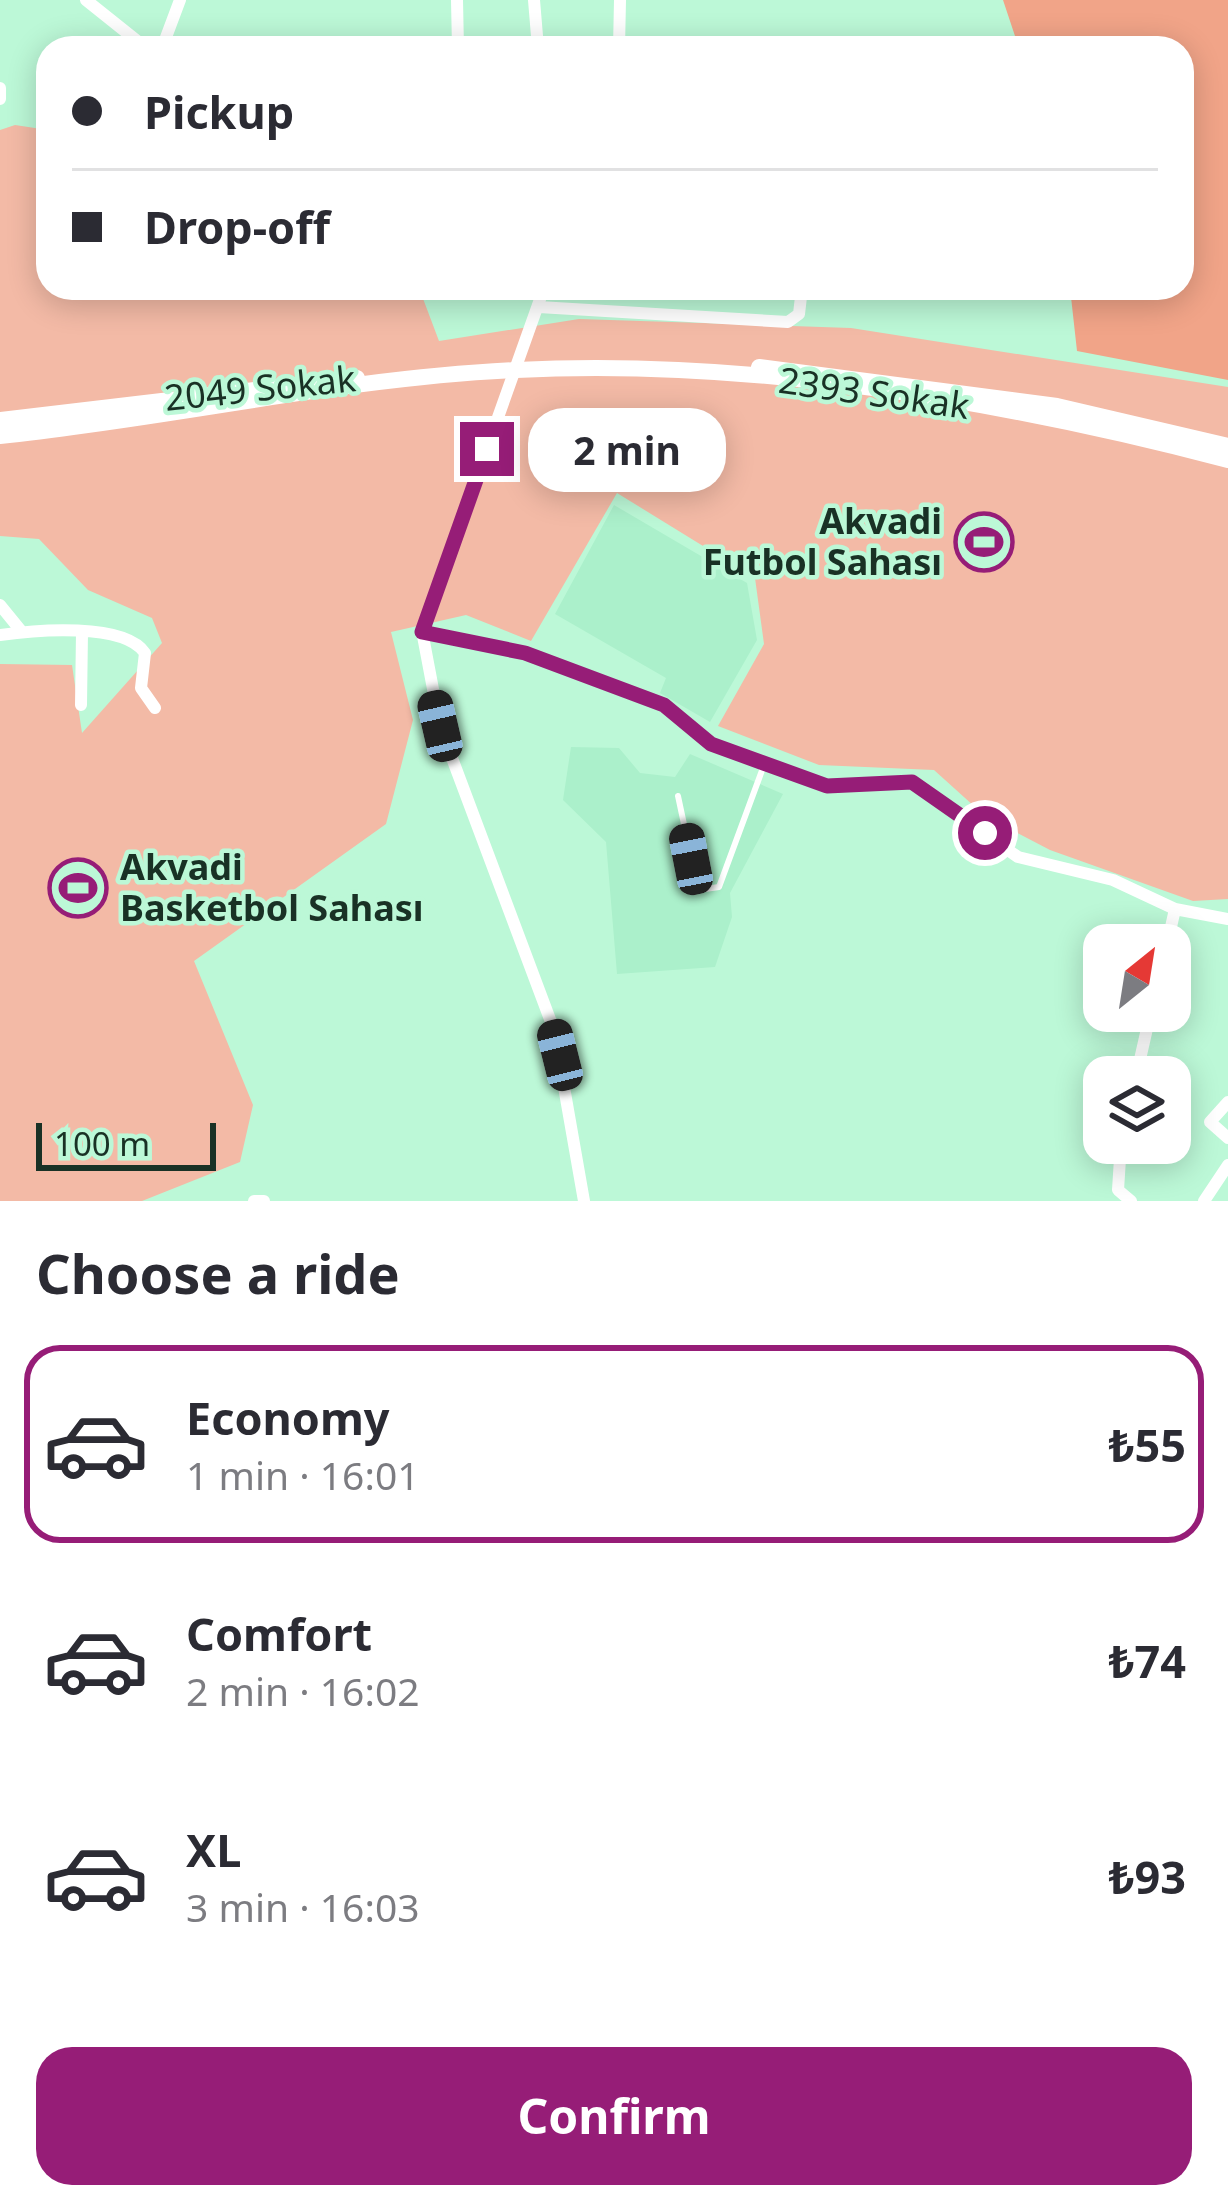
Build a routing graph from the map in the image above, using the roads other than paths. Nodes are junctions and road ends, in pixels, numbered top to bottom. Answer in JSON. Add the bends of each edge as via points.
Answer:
{"nodes":[{"id":1,"x":86,"y":0,"type":"edge"},
{"id":2,"x":180,"y":0,"type":"edge"},
{"id":3,"x":457,"y":0,"type":"edge"},
{"id":4,"x":534,"y":0,"type":"edge"},
{"id":5,"x":620,"y":0,"type":"edge"},
{"id":6,"x":131,"y":36,"type":"edge"},
{"id":7,"x":166,"y":36,"type":"edge"},
{"id":8,"x":458,"y":36,"type":"edge"},
{"id":9,"x":537,"y":36,"type":"edge"},
{"id":10,"x":619,"y":36,"type":"edge"},
{"id":11,"x":0,"y":88,"type":"edge"},
{"id":12,"x":0,"y":99,"type":"edge"},
{"id":13,"x":541,"y":300,"type":"edge"},
{"id":14,"x":801,"y":300,"type":"edge"},
{"id":15,"x":539,"y":307,"type":"junction"},
{"id":16,"x":518,"y":364,"type":"junction"},
{"id":17,"x":0,"y":420,"type":"edge"},
{"id":18,"x":0,"y":436,"type":"edge"},
{"id":19,"x":1228,"y":446,"type":"edge"},
{"id":20,"x":1228,"y":460,"type":"edge"},
{"id":21,"x":0,"y":605,"type":"edge"},
{"id":22,"x":22,"y":632,"type":"junction"},
{"id":23,"x":82,"y":632,"type":"junction"},
{"id":24,"x":422,"y":632,"type":"junction"},
{"id":25,"x":0,"y":635,"type":"edge"},
{"id":26,"x":81,"y":705,"type":"dead end"},
{"id":27,"x":155,"y":709,"type":"dead end"},
{"id":28,"x":765,"y":763,"type":"junction"},
{"id":29,"x":678,"y":796,"type":"dead end"},
{"id":30,"x":1175,"y":908,"type":"junction"},
{"id":31,"x":1228,"y":919,"type":"edge"},
{"id":32,"x":1172,"y":924,"type":"edge"},
{"id":33,"x":1228,"y":1102,"type":"edge"},
{"id":34,"x":1228,"y":1138,"type":"edge"},
{"id":35,"x":1120,"y":1164,"type":"edge"},
{"id":36,"x":1228,"y":1165,"type":"edge"},
{"id":37,"x":254,"y":1201,"type":"edge"},
{"id":38,"x":264,"y":1201,"type":"edge"},
{"id":39,"x":584,"y":1201,"type":"edge"},
{"id":40,"x":1131,"y":1201,"type":"edge"},
{"id":41,"x":1204,"y":1201,"type":"edge"}],
"edges":[{"from":1,"to":6,"type":"street"},
{"from":2,"to":7,"type":"street"},
{"from":3,"to":8,"type":"street"},
{"from":4,"to":9,"type":"street"},
{"from":5,"to":10,"type":"street"},
{"from":11,"to":12,"type":"street"},
{"from":13,"to":15,"type":"street"},
{"from":14,"to":15,"type":"street","via":[[788,322]]},
{"from":15,"to":16,"type":"street"},
{"from":16,"to":17,"type":"main road","name":"2049 Sokak"},
{"from":16,"to":18,"type":"main road","name":"2049 Sokak"},
{"from":16,"to":19,"type":"main road","name":"2393 Sokak","via":[[742,366],[892,381],[1057,406]]},
{"from":16,"to":20,"type":"main road","name":"2393 Sokak","via":[[825,385],[1078,423]]},
{"from":16,"to":24,"type":"street"},
{"from":21,"to":22,"type":"street"},
{"from":22,"to":23,"type":"street"},
{"from":22,"to":25,"type":"street"},
{"from":23,"to":26,"type":"street"},
{"from":23,"to":27,"type":"street","via":[[138,643],[145,652],[142,693]]},
{"from":24,"to":28,"type":"street","via":[[525,653],[664,705],[711,744]]},
{"from":24,"to":39,"type":"street","via":[[440,726],[554,1030]]},
{"from":28,"to":29,"type":"lane","via":[[718,887],[698,890]]},
{"from":28,"to":30,"type":"street","via":[[827,786],[912,782],[1018,856],[1114,880]]},
{"from":30,"to":31,"type":"street"},
{"from":30,"to":32,"type":"street"},
{"from":33,"to":34,"type":"street","via":[[1210,1122]]},
{"from":35,"to":40,"type":"street","via":[[1118,1190]]},
{"from":36,"to":41,"type":"street"},
{"from":37,"to":38,"type":"street"}]}
